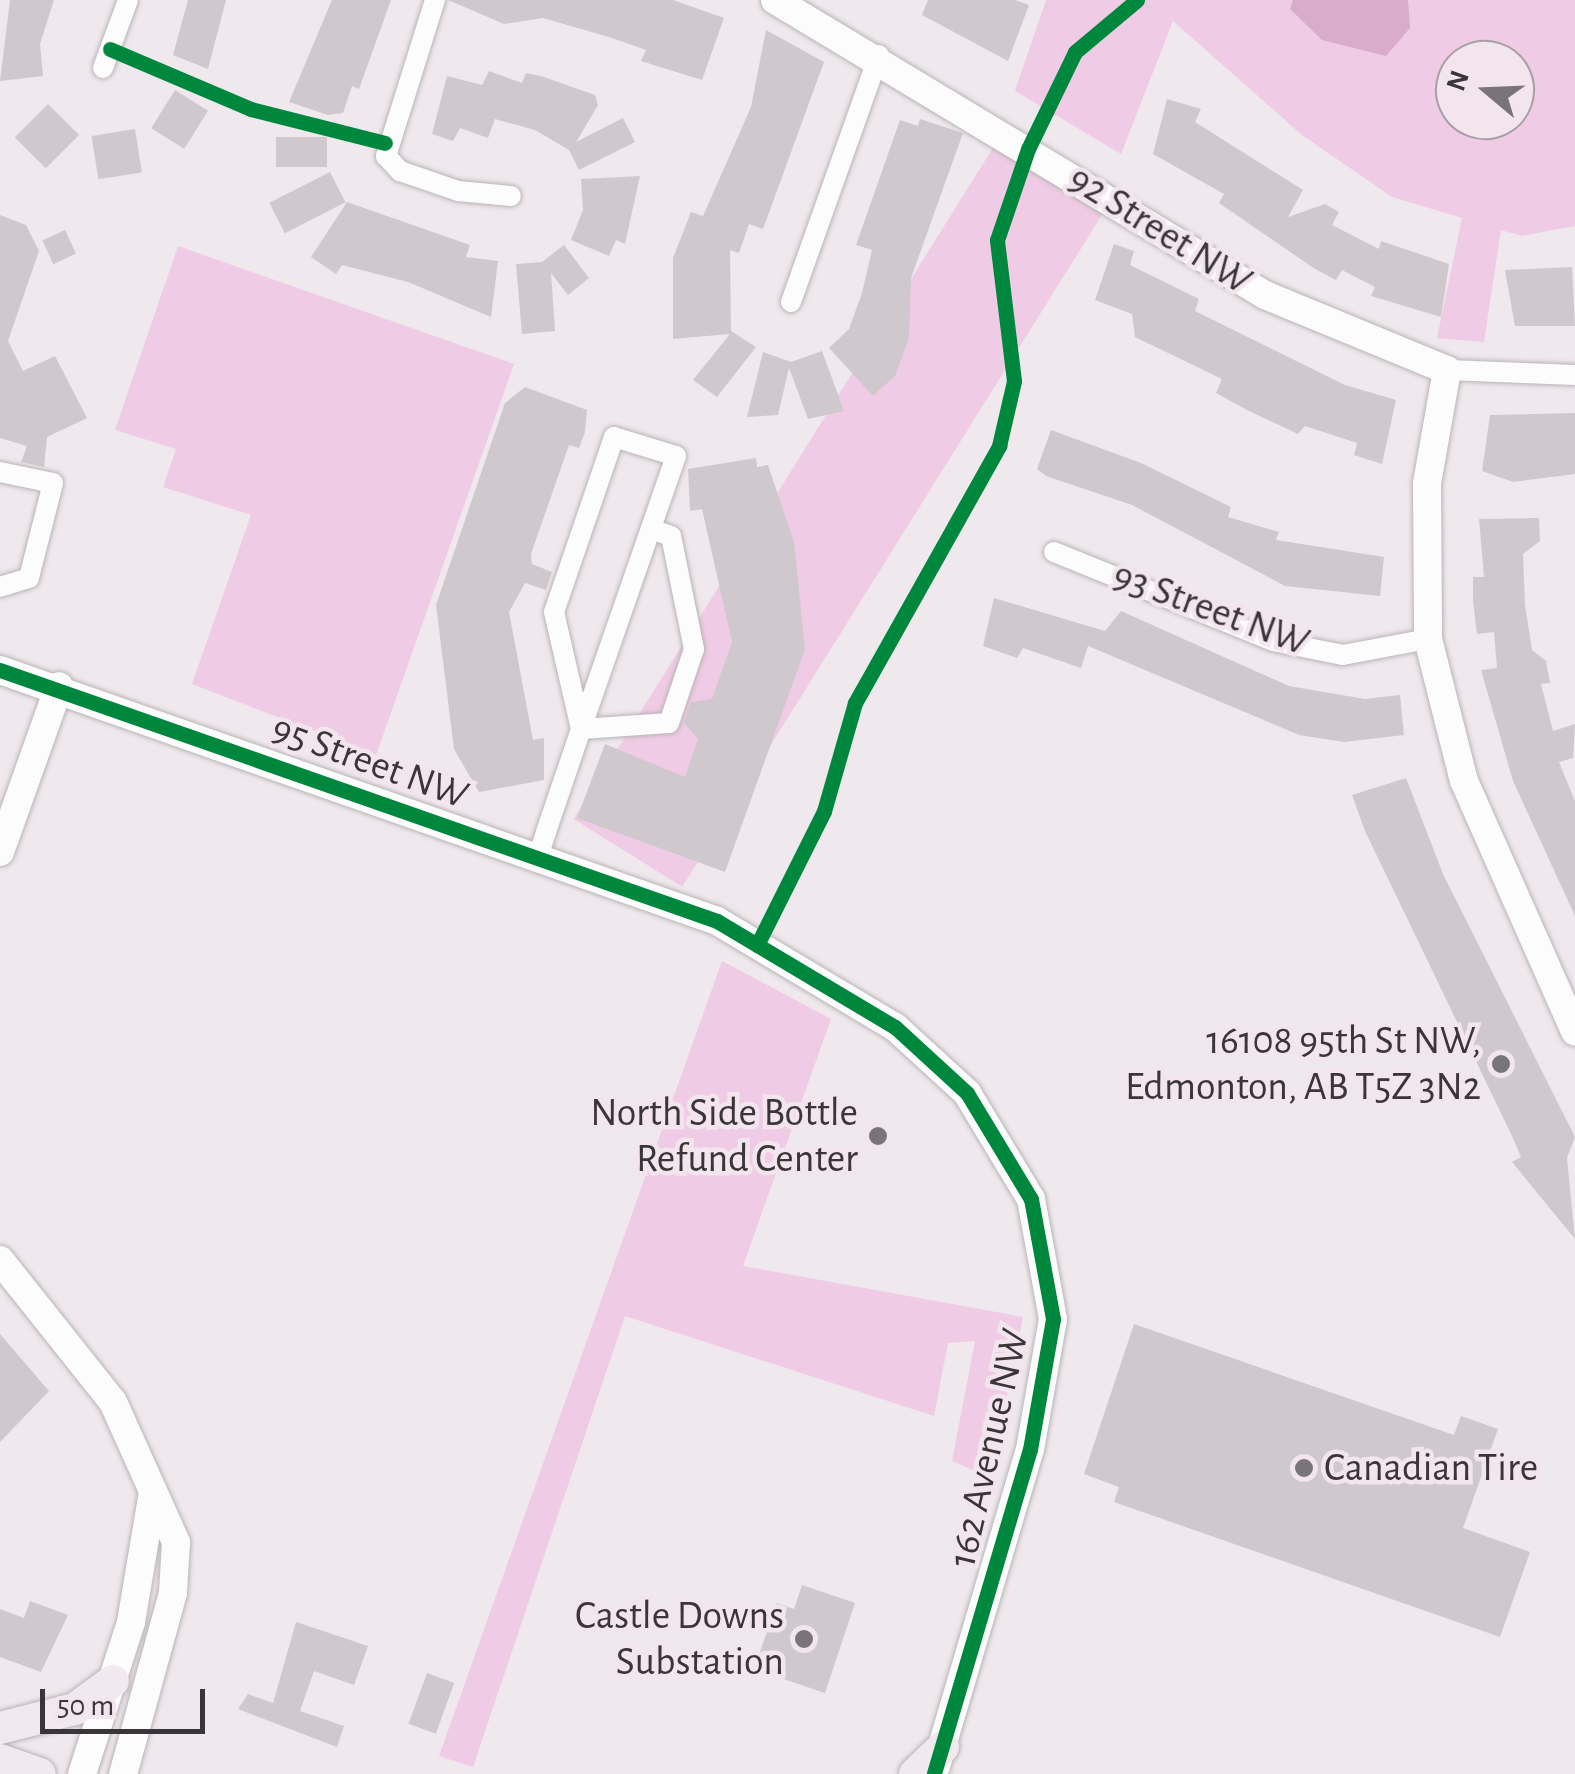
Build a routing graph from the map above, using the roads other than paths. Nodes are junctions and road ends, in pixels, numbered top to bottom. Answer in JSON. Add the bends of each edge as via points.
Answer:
{"nodes":[{"id":1,"x":128,"y":0,"type":"edge"},
{"id":2,"x":435,"y":0,"type":"edge"},
{"id":3,"x":775,"y":0,"type":"edge"},
{"id":4,"x":879,"y":56,"type":"junction"},
{"id":5,"x":103,"y":68,"type":"dead end"},
{"id":6,"x":511,"y":196,"type":"dead end"},
{"id":7,"x":791,"y":302,"type":"dead end"},
{"id":8,"x":1447,"y":370,"type":"junction"},
{"id":9,"x":1575,"y":375,"type":"edge"},
{"id":10,"x":0,"y":472,"type":"edge"},
{"id":11,"x":651,"y":529,"type":"junction"},
{"id":12,"x":1054,"y":552,"type":"dead end"},
{"id":13,"x":0,"y":587,"type":"edge"},
{"id":14,"x":1428,"y":639,"type":"junction"},
{"id":15,"x":0,"y":670,"type":"edge"},
{"id":16,"x":59,"y":686,"type":"junction"},
{"id":17,"x":582,"y":730,"type":"junction"},
{"id":18,"x":0,"y":852,"type":"edge"},
{"id":19,"x":538,"y":856,"type":"junction"},
{"id":20,"x":717,"y":921,"type":"joint"},
{"id":21,"x":1575,"y":1031,"type":"edge"},
{"id":22,"x":0,"y":1260,"type":"edge"},
{"id":23,"x":153,"y":1492,"type":"junction"},
{"id":24,"x":113,"y":1680,"type":"junction"},
{"id":25,"x":0,"y":1728,"type":"edge"},
{"id":26,"x":0,"y":1760,"type":"edge"},
{"id":27,"x":938,"y":1760,"type":"edge"},
{"id":28,"x":40,"y":1774,"type":"edge"},
{"id":29,"x":82,"y":1774,"type":"edge"},
{"id":30,"x":123,"y":1774,"type":"edge"},
{"id":31,"x":916,"y":1774,"type":"edge"}],
"edges":[{"from":1,"to":5,"type":"street"},
{"from":2,"to":6,"type":"street","via":[[386,156],[400,171],[458,191]]},
{"from":3,"to":4,"type":"street","name":"92 Street NW"},
{"from":4,"to":7,"type":"street"},
{"from":4,"to":8,"type":"street","name":"92 Street NW","via":[[1265,295]]},
{"from":8,"to":9,"type":"street","name":"92 Street NW"},
{"from":8,"to":14,"type":"street","via":[[1427,484]]},
{"from":10,"to":13,"type":"street","via":[[54,483],[29,578]]},
{"from":11,"to":17,"type":"street"},
{"from":11,"to":17,"type":"street","via":[[671,536],[694,650],[669,723]]},
{"from":11,"to":17,"type":"street","via":[[676,456],[614,437],[554,612]]},
{"from":12,"to":14,"type":"street","name":"93 Street NW","via":[[1273,640],[1343,655]]},
{"from":14,"to":21,"type":"street","via":[[1464,780]]},
{"from":15,"to":16,"type":"street","name":"95 Street NW"},
{"from":16,"to":18,"type":"street"},
{"from":16,"to":19,"type":"street","name":"95 Street NW"},
{"from":17,"to":19,"type":"street"},
{"from":19,"to":20,"type":"street","name":"95 Street NW"},
{"from":20,"to":27,"type":"street","name":"162 Avenue NW","via":[[895,1026],[967,1093],[1031,1199],[1053,1319],[1030,1449]]},
{"from":22,"to":23,"type":"street","via":[[98,1378]]},
{"from":23,"to":24,"type":"street"},
{"from":23,"to":30,"type":"street","via":[[176,1542],[173,1593]]},
{"from":24,"to":25,"type":"main road","via":[[75,1709]]},
{"from":24,"to":29,"type":"street"},
{"from":26,"to":28,"type":"main road"},
{"from":27,"to":31,"type":"main road"}]}
